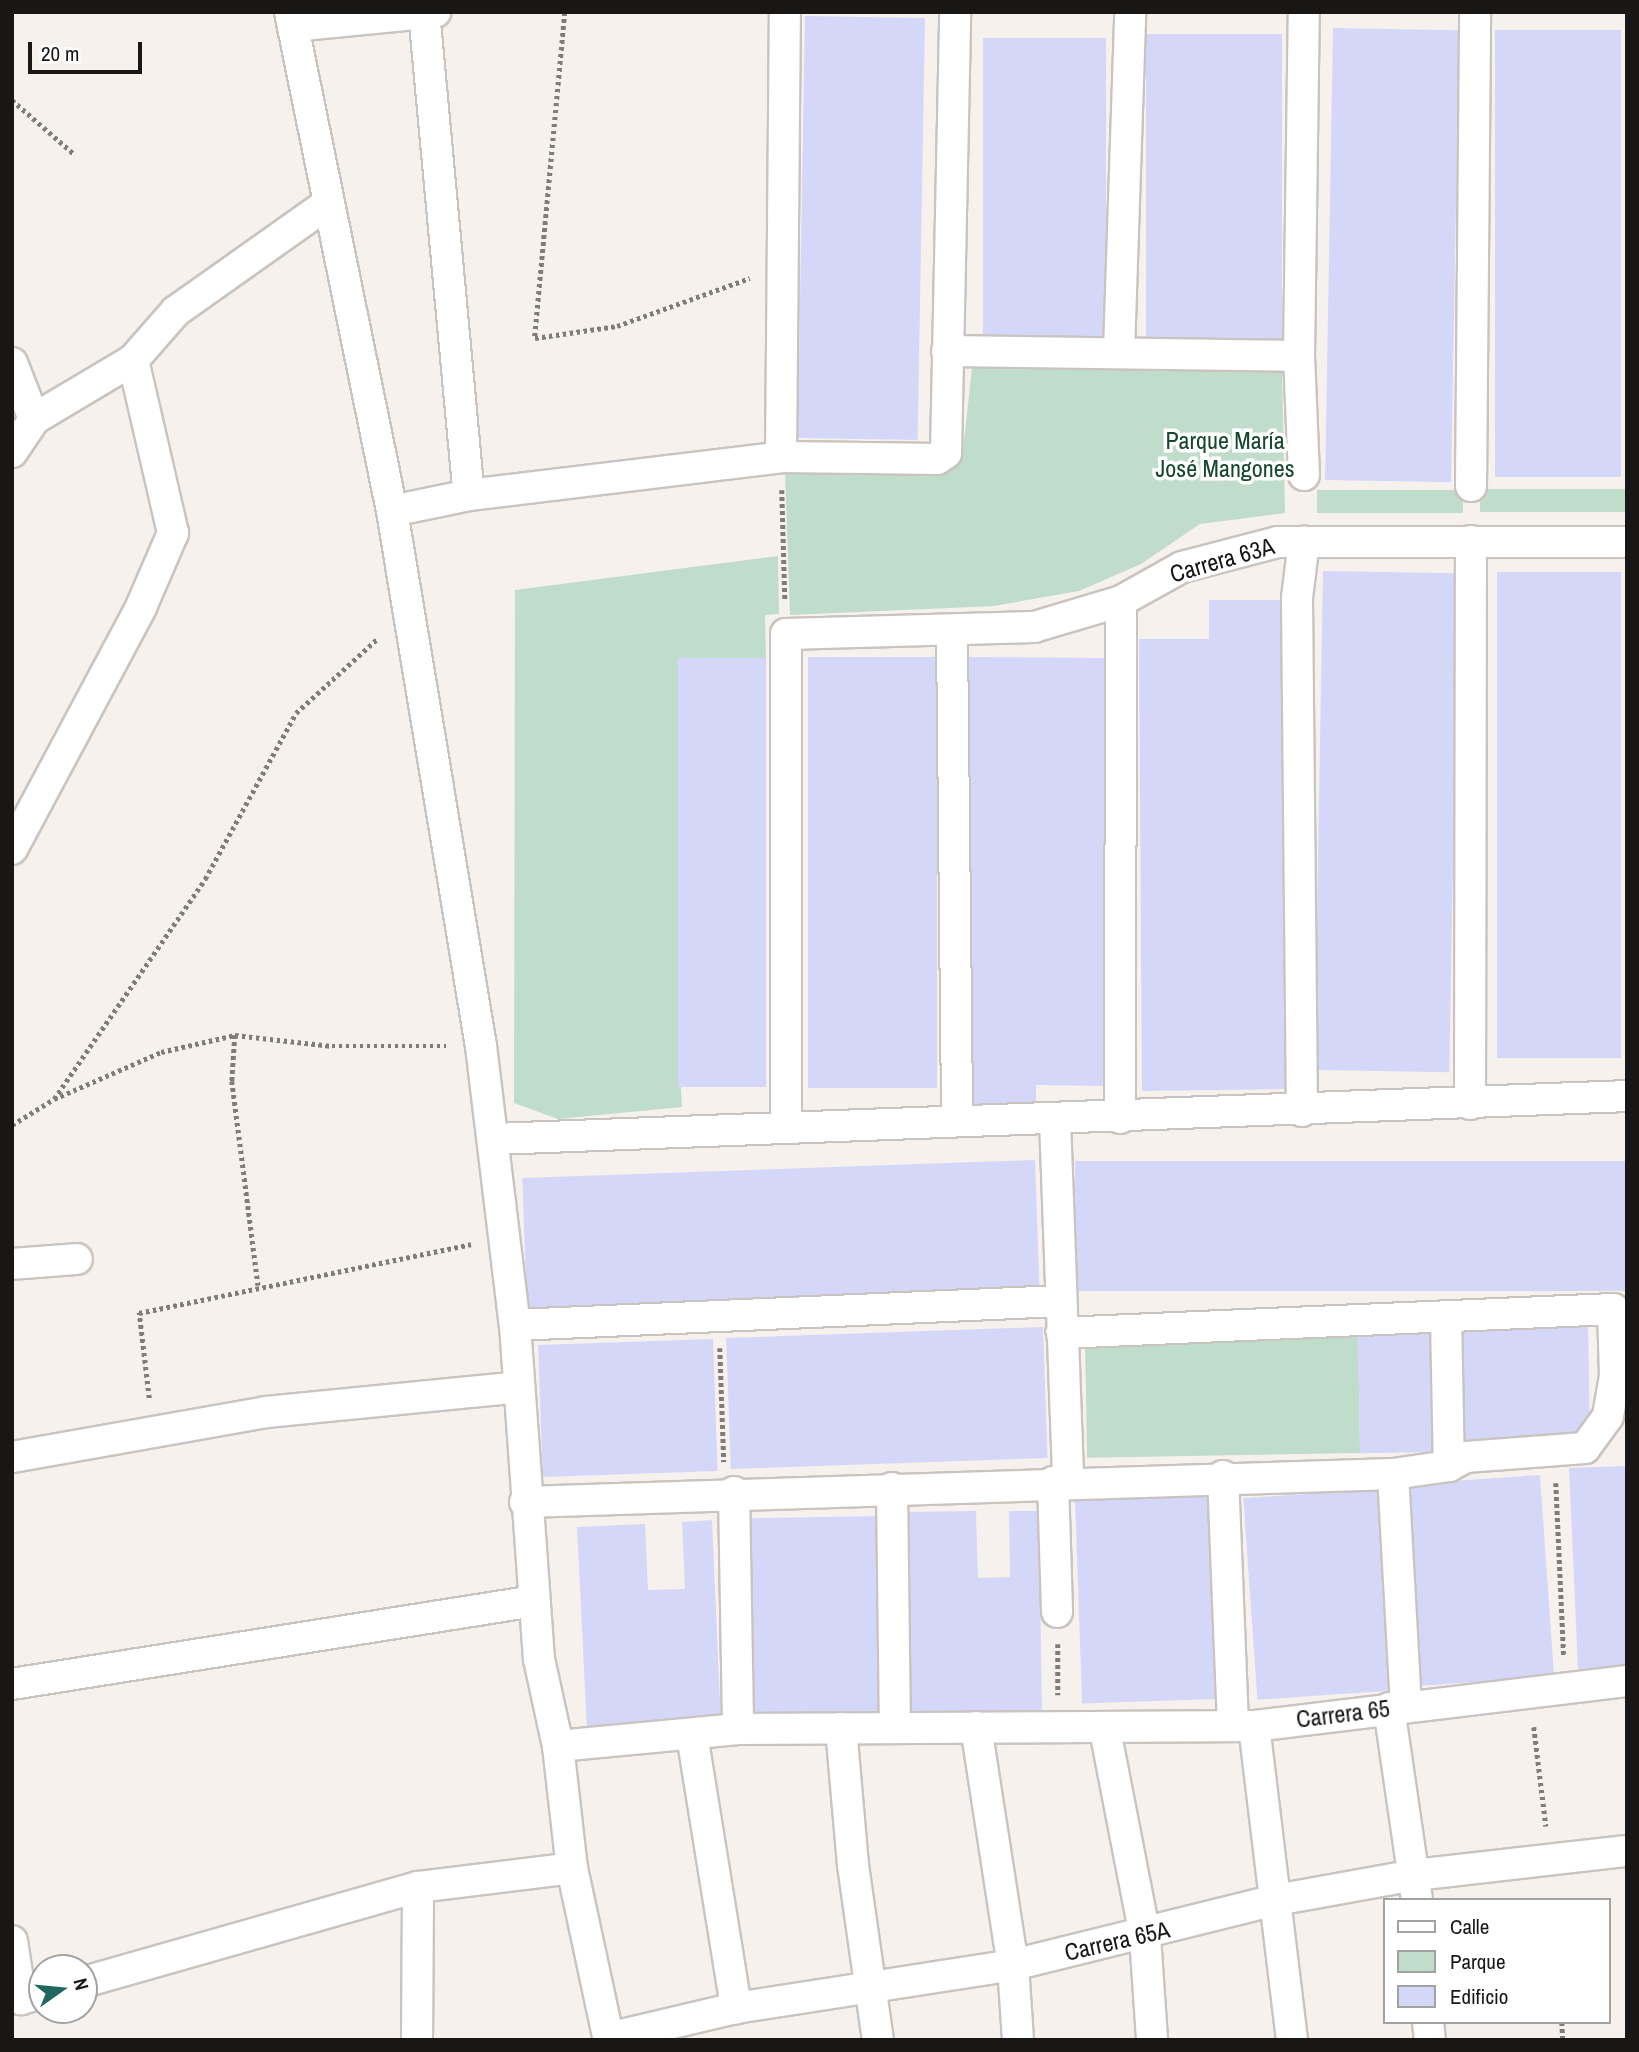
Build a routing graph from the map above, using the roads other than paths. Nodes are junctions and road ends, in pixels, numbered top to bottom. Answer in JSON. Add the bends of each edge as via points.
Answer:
{"nodes":[{"id":1,"x":435,"y":12,"type":"edge"},
{"id":2,"x":785,"y":12,"type":"edge"},
{"id":3,"x":955,"y":12,"type":"edge"},
{"id":4,"x":1130,"y":12,"type":"edge"},
{"id":5,"x":1304,"y":12,"type":"edge"},
{"id":6,"x":1475,"y":12,"type":"edge"},
{"id":7,"x":424,"y":13,"type":"edge"},
{"id":8,"x":292,"y":19,"type":"edge"},
{"id":9,"x":327,"y":204,"type":"junction"},
{"id":10,"x":947,"y":351,"type":"junction"},
{"id":11,"x":1119,"y":352,"type":"junction"},
{"id":12,"x":1299,"y":356,"type":"junction"},
{"id":13,"x":133,"y":360,"type":"junction"},
{"id":14,"x":12,"y":363,"type":"edge"},
{"id":15,"x":34,"y":419,"type":"junction"},
{"id":16,"x":12,"y":452,"type":"edge"},
{"id":17,"x":781,"y":457,"type":"junction"},
{"id":18,"x":1304,"y":475,"type":"dead end"},
{"id":19,"x":1471,"y":486,"type":"dead end"},
{"id":20,"x":469,"y":495,"type":"junction"},
{"id":21,"x":392,"y":511,"type":"junction"},
{"id":22,"x":1304,"y":541,"type":"junction"},
{"id":23,"x":1471,"y":541,"type":"junction"},
{"id":24,"x":1627,"y":542,"type":"edge"},
{"id":25,"x":1121,"y":601,"type":"junction"},
{"id":26,"x":952,"y":632,"type":"junction"},
{"id":27,"x":12,"y":849,"type":"edge"},
{"id":28,"x":1627,"y":1096,"type":"edge"},
{"id":29,"x":1470,"y":1104,"type":"junction"},
{"id":30,"x":1302,"y":1111,"type":"junction"},
{"id":31,"x":1120,"y":1118,"type":"junction"},
{"id":32,"x":957,"y":1121,"type":"junction"},
{"id":33,"x":1055,"y":1121,"type":"junction"},
{"id":34,"x":786,"y":1126,"type":"junction"},
{"id":35,"x":494,"y":1139,"type":"junction"},
{"id":36,"x":76,"y":1259,"type":"dead end"},
{"id":37,"x":12,"y":1264,"type":"edge"},
{"id":38,"x":1060,"y":1301,"type":"junction"},
{"id":39,"x":1446,"y":1316,"type":"junction"},
{"id":40,"x":515,"y":1325,"type":"junction"},
{"id":41,"x":1062,"y":1333,"type":"junction"},
{"id":42,"x":1621,"y":1376,"type":"edge"},
{"id":43,"x":519,"y":1387,"type":"junction"},
{"id":44,"x":12,"y":1457,"type":"edge"},
{"id":45,"x":1449,"y":1466,"type":"junction"},
{"id":46,"x":1393,"y":1474,"type":"junction"},
{"id":47,"x":1223,"y":1476,"type":"junction"},
{"id":48,"x":1060,"y":1481,"type":"junction"},
{"id":49,"x":892,"y":1488,"type":"junction"},
{"id":50,"x":730,"y":1492,"type":"junction"},
{"id":51,"x":526,"y":1502,"type":"junction"},
{"id":52,"x":534,"y":1601,"type":"junction"},
{"id":53,"x":1058,"y":1612,"type":"road end"},
{"id":54,"x":1627,"y":1681,"type":"edge"},
{"id":55,"x":12,"y":1684,"type":"edge"},
{"id":56,"x":1397,"y":1707,"type":"junction"},
{"id":57,"x":1244,"y":1726,"type":"junction"},
{"id":58,"x":976,"y":1727,"type":"junction"},
{"id":59,"x":841,"y":1728,"type":"junction"},
{"id":60,"x":895,"y":1728,"type":"junction"},
{"id":61,"x":738,"y":1729,"type":"junction"},
{"id":62,"x":1105,"y":1730,"type":"junction"},
{"id":63,"x":692,"y":1735,"type":"junction"},
{"id":64,"x":558,"y":1746,"type":"junction"},
{"id":65,"x":1627,"y":1852,"type":"edge"},
{"id":66,"x":572,"y":1868,"type":"junction"},
{"id":67,"x":418,"y":1887,"type":"junction"},
{"id":68,"x":1416,"y":1887,"type":"edge"},
{"id":69,"x":1276,"y":1900,"type":"junction"},
{"id":70,"x":1145,"y":1936,"type":"junction"},
{"id":71,"x":12,"y":1941,"type":"edge"},
{"id":72,"x":1013,"y":1965,"type":"junction"},
{"id":73,"x":98,"y":1978,"type":"edge"},
{"id":74,"x":872,"y":1986,"type":"junction"},
{"id":75,"x":28,"y":1997,"type":"edge"},
{"id":76,"x":736,"y":2008,"type":"junction"},
{"id":77,"x":609,"y":2039,"type":"edge"},
{"id":78,"x":417,"y":2040,"type":"edge"},
{"id":79,"x":878,"y":2040,"type":"edge"},
{"id":80,"x":1018,"y":2040,"type":"edge"},
{"id":81,"x":1152,"y":2040,"type":"edge"},
{"id":82,"x":1292,"y":2040,"type":"edge"}],
"edges":[{"from":1,"to":7,"type":"street"},
{"from":2,"to":17,"type":"street"},
{"from":3,"to":10,"type":"street"},
{"from":4,"to":11,"type":"street"},
{"from":5,"to":12,"type":"street"},
{"from":6,"to":19,"type":"street"},
{"from":7,"to":8,"type":"street"},
{"from":7,"to":20,"type":"street"},
{"from":8,"to":9,"type":"street"},
{"from":9,"to":13,"type":"street","via":[[176,311]]},
{"from":9,"to":21,"type":"street"},
{"from":10,"to":11,"type":"street"},
{"from":10,"to":17,"type":"street","via":[[946,453],[937,459]]},
{"from":11,"to":12,"type":"street"},
{"from":12,"to":18,"type":"street"},
{"from":13,"to":15,"type":"street"},
{"from":13,"to":27,"type":"street","via":[[173,533],[141,607]]},
{"from":14,"to":15,"type":"street"},
{"from":15,"to":16,"type":"street"},
{"from":17,"to":20,"type":"street"},
{"from":20,"to":21,"type":"street"},
{"from":21,"to":35,"type":"street"},
{"from":22,"to":23,"type":"street","name":"Carrera 63A"},
{"from":22,"to":25,"type":"street","name":"Carrera 63A","via":[[1214,557],[1150,582]]},
{"from":22,"to":30,"type":"street","via":[[1297,598]]},
{"from":23,"to":24,"type":"street","name":"Carrera 63A"},
{"from":23,"to":29,"type":"street"},
{"from":25,"to":26,"type":"street","name":"Carrera 63A","via":[[1034,627]]},
{"from":25,"to":31,"type":"street"},
{"from":26,"to":32,"type":"street"},
{"from":26,"to":34,"type":"street","name":"Carrera 63A","via":[[786,634]]},
{"from":28,"to":29,"type":"street"},
{"from":29,"to":30,"type":"street"},
{"from":30,"to":31,"type":"street"},
{"from":31,"to":33,"type":"street"},
{"from":32,"to":33,"type":"street"},
{"from":32,"to":34,"type":"street"},
{"from":33,"to":38,"type":"street"},
{"from":34,"to":35,"type":"street"},
{"from":35,"to":40,"type":"street"},
{"from":36,"to":37,"type":"street"},
{"from":38,"to":40,"type":"street"},
{"from":38,"to":41,"type":"street"},
{"from":39,"to":41,"type":"street"},
{"from":39,"to":42,"type":"street","via":[[1613,1309]]},
{"from":39,"to":45,"type":"street"},
{"from":40,"to":43,"type":"street"},
{"from":41,"to":48,"type":"street"},
{"from":42,"to":45,"type":"street","via":[[1608,1416],[1592,1445],[1466,1457]]},
{"from":43,"to":44,"type":"street","via":[[265,1412]]},
{"from":43,"to":51,"type":"street"},
{"from":45,"to":46,"type":"street"},
{"from":46,"to":47,"type":"street"},
{"from":46,"to":56,"type":"street"},
{"from":47,"to":48,"type":"street"},
{"from":47,"to":57,"type":"street"},
{"from":48,"to":49,"type":"street"},
{"from":48,"to":53,"type":"street"},
{"from":49,"to":50,"type":"street"},
{"from":49,"to":60,"type":"street"},
{"from":50,"to":51,"type":"street"},
{"from":50,"to":61,"type":"street"},
{"from":51,"to":52,"type":"street"},
{"from":52,"to":55,"type":"street"},
{"from":52,"to":64,"type":"street"},
{"from":54,"to":56,"type":"street","name":"Carrera 65"},
{"from":56,"to":57,"type":"street","name":"Carrera 65"},
{"from":56,"to":68,"type":"street"},
{"from":57,"to":62,"type":"street","name":"Carrera 65"},
{"from":57,"to":69,"type":"street"},
{"from":58,"to":60,"type":"street","name":"Carrera 65"},
{"from":58,"to":62,"type":"street","name":"Carrera 65","via":[[1058,1723]]},
{"from":58,"to":72,"type":"street"},
{"from":59,"to":60,"type":"street","name":"Carrera 65"},
{"from":59,"to":61,"type":"street","name":"Carrera 65"},
{"from":59,"to":74,"type":"street","via":[[853,1865]]},
{"from":61,"to":63,"type":"street","name":"Carrera 65"},
{"from":62,"to":70,"type":"street"},
{"from":63,"to":64,"type":"street","name":"Carrera 65"},
{"from":63,"to":76,"type":"street"},
{"from":64,"to":66,"type":"street"},
{"from":65,"to":68,"type":"street","name":"Carrera 65A","via":[[1550,1860]]},
{"from":66,"to":67,"type":"street"},
{"from":66,"to":77,"type":"street"},
{"from":67,"to":73,"type":"street"},
{"from":67,"to":78,"type":"street"},
{"from":68,"to":69,"type":"street","name":"Carrera 65A"},
{"from":69,"to":70,"type":"street","name":"Carrera 65A"},
{"from":69,"to":82,"type":"street"},
{"from":70,"to":72,"type":"street","name":"Carrera 65A"},
{"from":70,"to":81,"type":"street"},
{"from":71,"to":75,"type":"street","via":[[21,1999]]},
{"from":72,"to":74,"type":"street","name":"Carrera 65A"},
{"from":72,"to":80,"type":"street"},
{"from":74,"to":76,"type":"street","name":"Carrera 65A"},
{"from":74,"to":79,"type":"street"},
{"from":76,"to":77,"type":"street","name":"Carrera 65A"}]}
